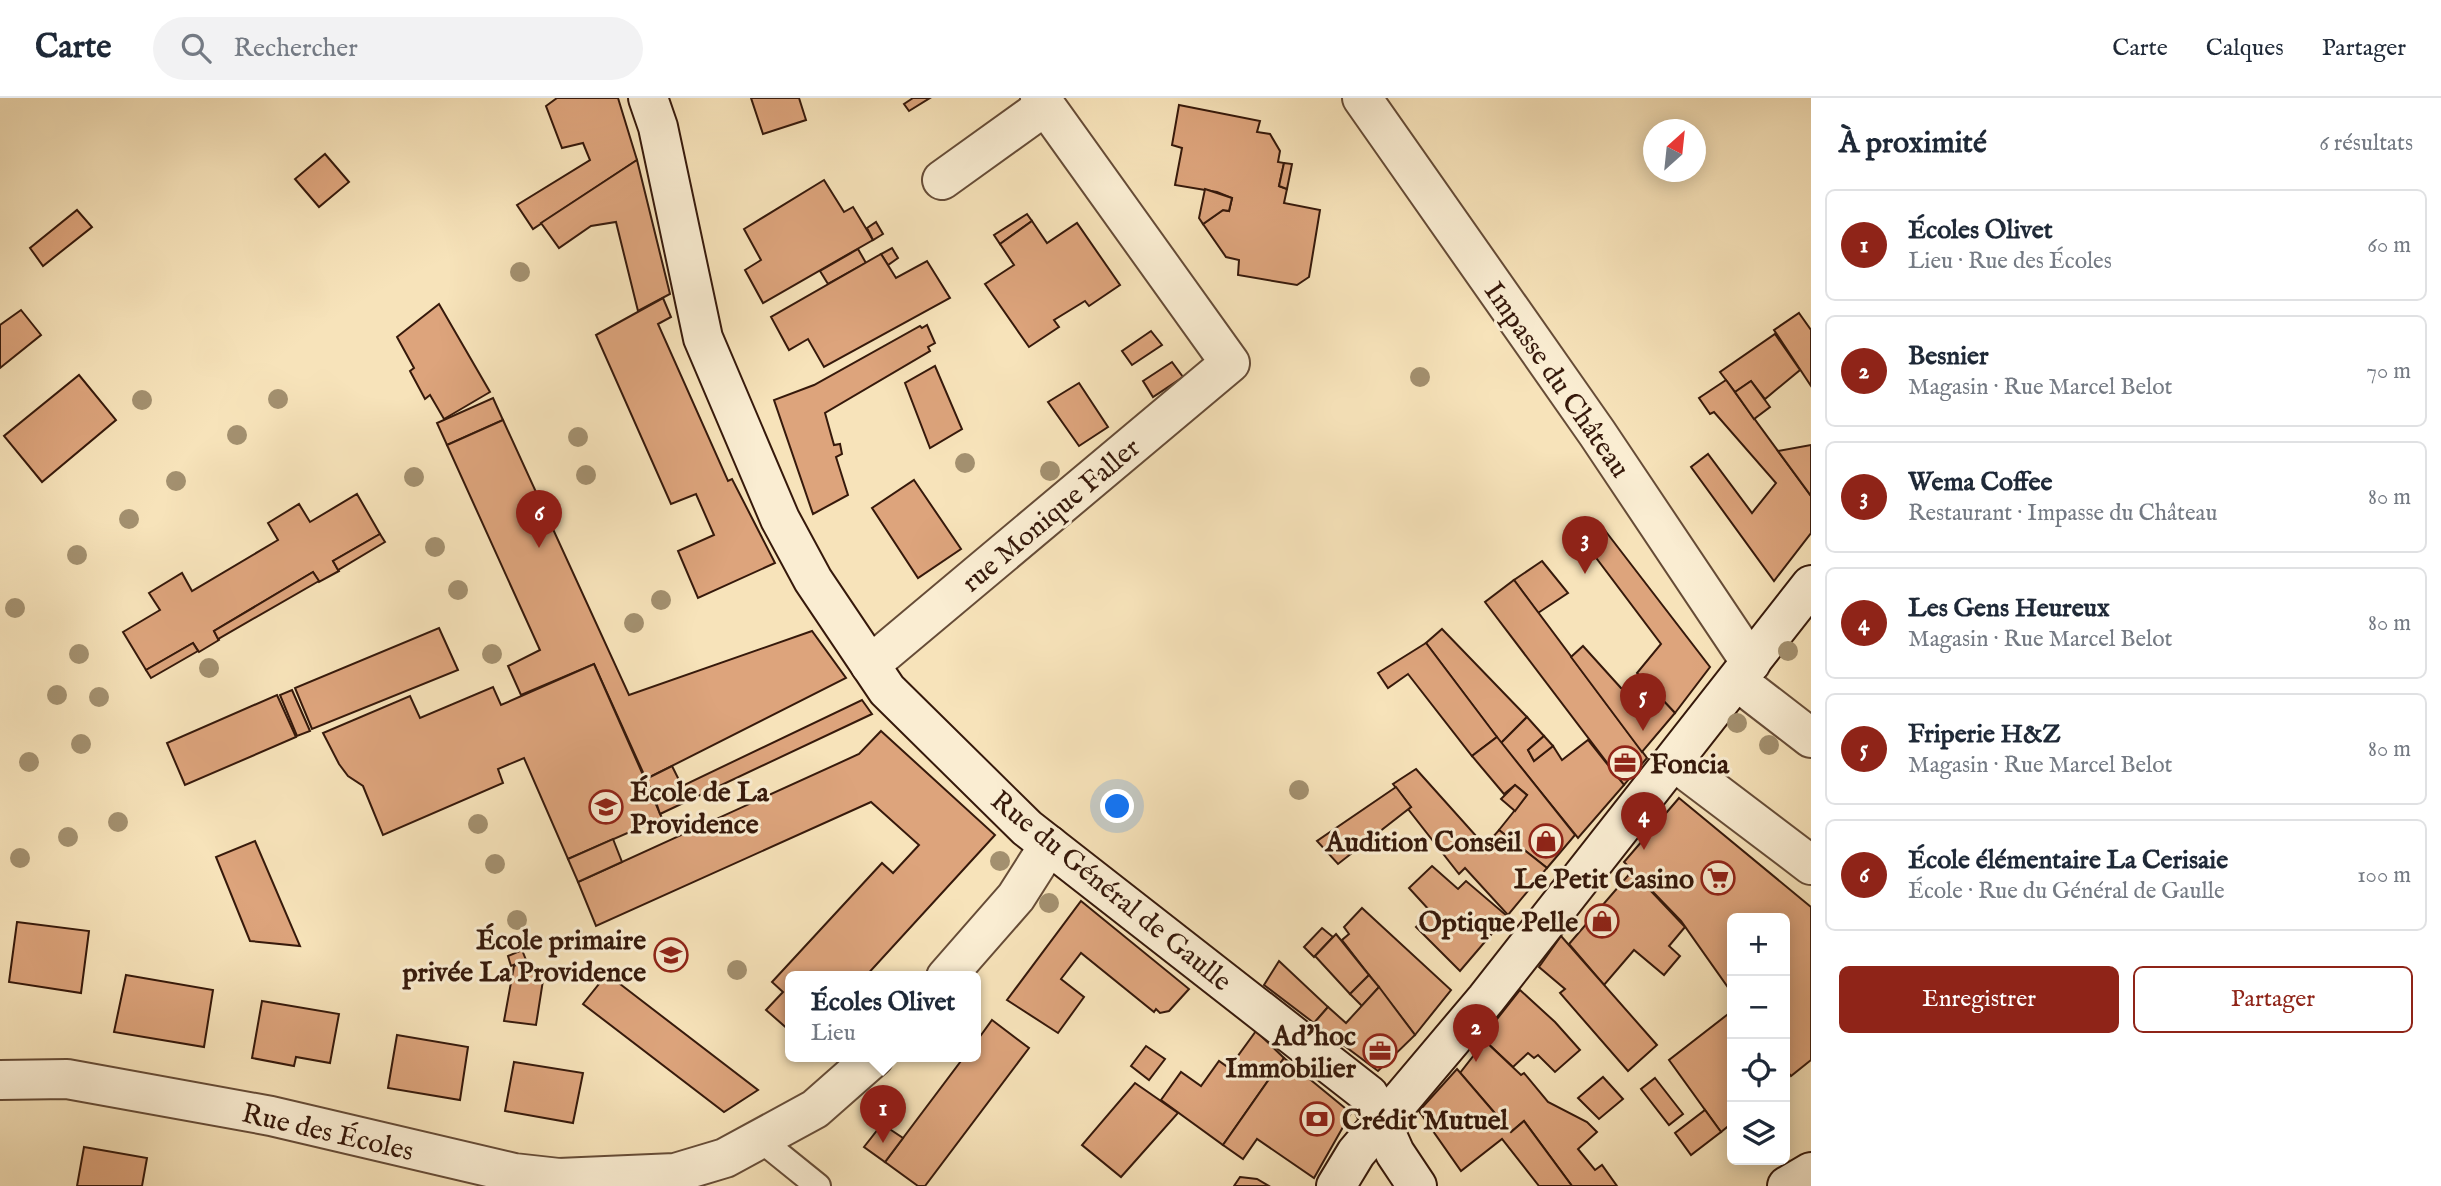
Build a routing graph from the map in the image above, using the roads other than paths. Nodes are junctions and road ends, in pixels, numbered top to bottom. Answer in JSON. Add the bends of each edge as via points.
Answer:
{"nodes":[{"id":1,"x":648,"y":98,"type":"edge"},
{"id":2,"x":1362,"y":98,"type":"edge"},
{"id":3,"x":1043,"y":102,"type":"edge"},
{"id":4,"x":942,"y":180,"type":"dead end"},
{"id":5,"x":1811,"y":585,"type":"edge"},
{"id":6,"x":870,"y":665,"type":"junction"},
{"id":7,"x":1744,"y":672,"type":"junction"},
{"id":8,"x":1811,"y":738,"type":"edge"},
{"id":9,"x":1675,"y":762,"type":"junction"},
{"id":10,"x":1049,"y":845,"type":"junction"},
{"id":11,"x":1811,"y":865,"type":"edge"},
{"id":12,"x":951,"y":971,"type":"edge"},
{"id":13,"x":868,"y":1062,"type":"edge"},
{"id":14,"x":0,"y":1080,"type":"edge"},
{"id":15,"x":1382,"y":1122,"type":"junction"},
{"id":16,"x":761,"y":1140,"type":"junction"},
{"id":17,"x":1811,"y":1171,"type":"edge"},
{"id":18,"x":511,"y":1180,"type":"edge"},
{"id":19,"x":818,"y":1186,"type":"edge"},
{"id":20,"x":1336,"y":1186,"type":"edge"},
{"id":21,"x":1417,"y":1186,"type":"edge"},
{"id":22,"x":1787,"y":1186,"type":"edge"}],
"edges":[{"from":1,"to":6,"type":"street","name":"Rue du Général de Gaulle","via":[[703,338],[780,519],[813,580]]},
{"from":2,"to":7,"type":"street","name":"Impasse du Château","via":[[1597,433]]},
{"from":3,"to":4,"type":"street"},
{"from":3,"to":6,"type":"street","name":"rue Monique Faller","via":[[1230,363]]},
{"from":5,"to":7,"type":"street"},
{"from":6,"to":10,"type":"street","name":"Rue du Général de Gaulle","via":[[887,690]]},
{"from":7,"to":8,"type":"street","name":"Impasse du Château"},
{"from":7,"to":9,"type":"street"},
{"from":9,"to":11,"type":"street"},
{"from":9,"to":15,"type":"street"},
{"from":10,"to":12,"type":"street","via":[[1016,897]]},
{"from":10,"to":15,"type":"street","name":"Rue du Général de Gaulle","via":[[1368,1095]]},
{"from":13,"to":16,"type":"street","name":"Rue des Écoles","via":[[815,1109]]},
{"from":14,"to":18,"type":"street","name":"Rue des Écoles","via":[[67,1079],[271,1116]]},
{"from":15,"to":20,"type":"street"},
{"from":15,"to":21,"type":"street","name":"Rue du Général de Gaulle"},
{"from":16,"to":18,"type":"street","name":"Rue des Écoles","via":[[725,1158],[675,1173]]},
{"from":16,"to":19,"type":"lane"},
{"from":17,"to":22,"type":"street"}]}
